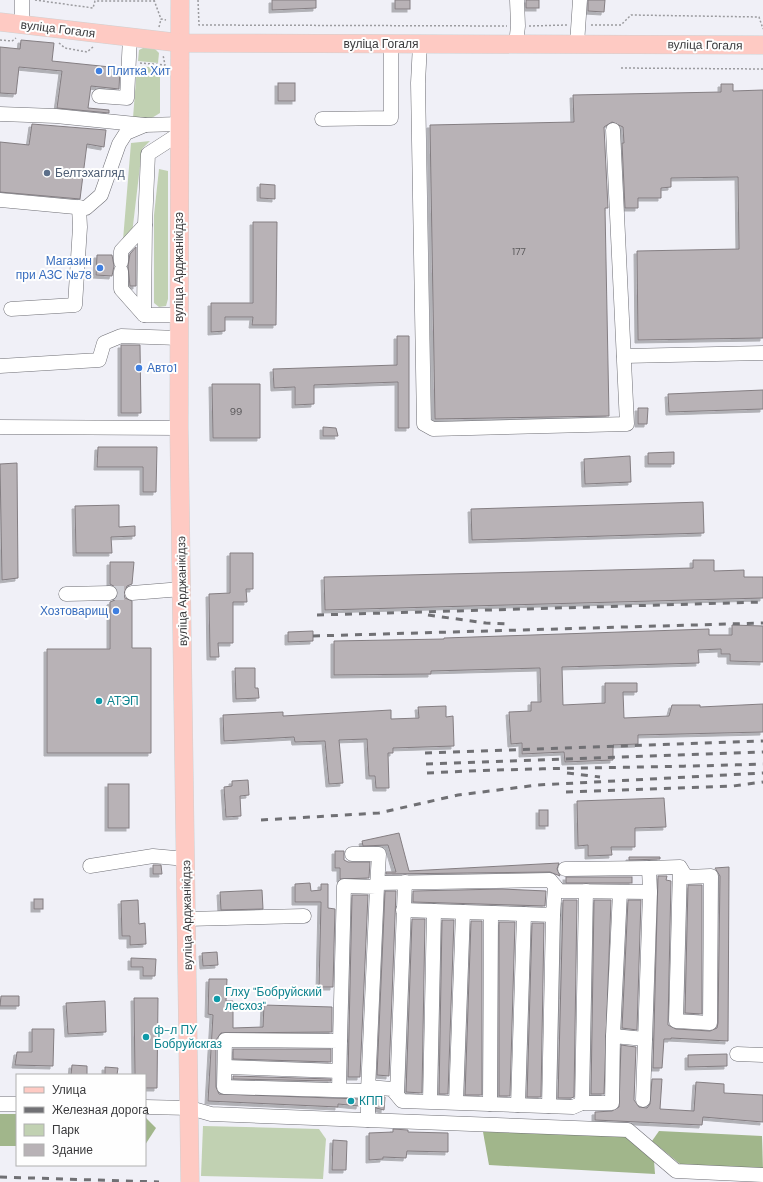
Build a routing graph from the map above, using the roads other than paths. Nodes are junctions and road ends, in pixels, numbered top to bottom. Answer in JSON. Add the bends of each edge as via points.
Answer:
{"nodes":[{"id":1,"x":22,"y":0,"type":"edge"},
{"id":2,"x":180,"y":0,"type":"edge"},
{"id":3,"x":517,"y":0,"type":"edge"},
{"id":4,"x":580,"y":0,"type":"edge"},
{"id":5,"x":0,"y":22,"type":"edge"},
{"id":6,"x":22,"y":25,"type":"junction"},
{"id":7,"x":130,"y":37,"type":"junction"},
{"id":8,"x":181,"y":43,"type":"junction"},
{"id":9,"x":391,"y":44,"type":"junction"},
{"id":10,"x":420,"y":44,"type":"junction"},
{"id":11,"x":516,"y":44,"type":"junction"},
{"id":12,"x":577,"y":44,"type":"junction"},
{"id":13,"x":763,"y":45,"type":"edge"},
{"id":14,"x":99,"y":96,"type":"dead end"},
{"id":15,"x":0,"y":114,"type":"edge"},
{"id":16,"x":322,"y":119,"type":"dead end"},
{"id":17,"x":145,"y":125,"type":"junction"},
{"id":18,"x":179,"y":129,"type":"junction"},
{"id":19,"x":612,"y":130,"type":"dead end"},
{"id":20,"x":0,"y":200,"type":"edge"},
{"id":21,"x":79,"y":207,"type":"junction"},
{"id":22,"x":145,"y":225,"type":"junction"},
{"id":23,"x":11,"y":309,"type":"dead end"},
{"id":24,"x":144,"y":315,"type":"junction"},
{"id":25,"x":179,"y":315,"type":"junction"},
{"id":26,"x":179,"y":338,"type":"junction"},
{"id":27,"x":763,"y":352,"type":"edge"},
{"id":28,"x":624,"y":356,"type":"junction"},
{"id":29,"x":0,"y":366,"type":"edge"},
{"id":30,"x":0,"y":427,"type":"edge"},
{"id":31,"x":179,"y":428,"type":"junction"},
{"id":32,"x":182,"y":589,"type":"junction"},
{"id":33,"x":110,"y":593,"type":"tunnel mouth"},
{"id":34,"x":132,"y":593,"type":"tunnel mouth"},
{"id":35,"x":66,"y":594,"type":"dead end"},
{"id":36,"x":352,"y":854,"type":"dead end"},
{"id":37,"x":186,"y":859,"type":"junction"},
{"id":38,"x":90,"y":866,"type":"dead end"},
{"id":39,"x":680,"y":867,"type":"junction"},
{"id":40,"x":649,"y":868,"type":"junction"},
{"id":41,"x":565,"y":869,"type":"dead end"},
{"id":42,"x":404,"y":882,"type":"junction"},
{"id":43,"x":378,"y":885,"type":"junction"},
{"id":44,"x":555,"y":886,"type":"junction"},
{"id":45,"x":586,"y":891,"type":"junction"},
{"id":46,"x":620,"y":892,"type":"junction"},
{"id":47,"x":650,"y":892,"type":"junction"},
{"id":48,"x":403,"y":910,"type":"junction"},
{"id":49,"x":434,"y":911,"type":"junction"},
{"id":50,"x":463,"y":912,"type":"junction"},
{"id":51,"x":491,"y":913,"type":"junction"},
{"id":52,"x":524,"y":914,"type":"junction"},
{"id":53,"x":304,"y":916,"type":"dead end"},
{"id":54,"x":553,"y":916,"type":"junction"},
{"id":55,"x":187,"y":919,"type":"junction"},
{"id":56,"x":613,"y":1036,"type":"junction"},
{"id":57,"x":645,"y":1039,"type":"junction"},
{"id":58,"x":340,"y":1041,"type":"junction"},
{"id":59,"x":737,"y":1054,"type":"dead end"},
{"id":60,"x":763,"y":1055,"type":"edge"},
{"id":61,"x":225,"y":1067,"type":"junction"},
{"id":62,"x":339,"y":1071,"type":"junction"},
{"id":63,"x":368,"y":1089,"type":"junction"},
{"id":64,"x":339,"y":1090,"type":"junction"},
{"id":65,"x":396,"y":1094,"type":"junction"},
{"id":66,"x":643,"y":1100,"type":"dead end"},
{"id":67,"x":430,"y":1102,"type":"junction"},
{"id":68,"x":456,"y":1102,"type":"junction"},
{"id":69,"x":582,"y":1103,"type":"junction"},
{"id":70,"x":0,"y":1104,"type":"edge"},
{"id":71,"x":16,"y":1104,"type":"edge"},
{"id":72,"x":490,"y":1104,"type":"junction"},
{"id":73,"x":518,"y":1105,"type":"junction"},
{"id":74,"x":549,"y":1106,"type":"junction"},
{"id":75,"x":146,"y":1107,"type":"edge"},
{"id":76,"x":190,"y":1108,"type":"junction"},
{"id":77,"x":368,"y":1120,"type":"junction"},
{"id":78,"x":763,"y":1175,"type":"edge"},
{"id":79,"x":190,"y":1182,"type":"edge"}],
"edges":[{"from":1,"to":6,"type":"lane"},
{"from":2,"to":8,"type":"main road","name":"вуліца Арджанікідзэ"},
{"from":3,"to":11,"type":"lane"},
{"from":4,"to":12,"type":"lane"},
{"from":5,"to":6,"type":"main road","name":"вуліца Гогаля"},
{"from":6,"to":7,"type":"main road","name":"вуліца Гогаля"},
{"from":7,"to":8,"type":"main road","name":"вуліца Гогаля"},
{"from":7,"to":14,"type":"lane","via":[[127,98]]},
{"from":8,"to":9,"type":"main road","name":"вуліца Гогаля"},
{"from":8,"to":18,"type":"main road","name":"вуліца Арджанікідзэ"},
{"from":9,"to":10,"type":"main road","name":"вуліца Гогаля"},
{"from":9,"to":16,"type":"lane","via":[[391,118]]},
{"from":10,"to":11,"type":"main road","name":"вуліца Гогаля"},
{"from":10,"to":28,"type":"lane","via":[[418,83],[424,424],[433,429],[627,424]]},
{"from":11,"to":12,"type":"main road","name":"вуліца Гогаля"},
{"from":12,"to":13,"type":"main road","name":"вуліца Гогаля"},
{"from":15,"to":17,"type":"lane","via":[[56,116]]},
{"from":17,"to":18,"type":"lane"},
{"from":17,"to":21,"type":"lane","via":[[126,133],[119,144],[101,195],[86,208]]},
{"from":18,"to":22,"type":"lane","via":[[148,154]]},
{"from":18,"to":25,"type":"main road","name":"вуліца Арджанікідзэ"},
{"from":19,"to":28,"type":"lane"},
{"from":20,"to":21,"type":"lane"},
{"from":21,"to":23,"type":"lane","via":[[75,305]]},
{"from":22,"to":24,"type":"lane"},
{"from":22,"to":24,"type":"lane","via":[[121,251],[121,289]]},
{"from":24,"to":25,"type":"lane"},
{"from":25,"to":26,"type":"main road","name":"вуліца Арджанікідзэ"},
{"from":26,"to":29,"type":"lane","via":[[121,336],[104,343],[99,360]]},
{"from":26,"to":31,"type":"main road","name":"вуліца Арджанікідзэ"},
{"from":27,"to":28,"type":"lane"},
{"from":30,"to":31,"type":"lane"},
{"from":31,"to":32,"type":"main road","name":"вуліца Арджанікідзэ"},
{"from":32,"to":34,"type":"lane"},
{"from":32,"to":37,"type":"main road","name":"вуліца Арджанікідзэ"},
{"from":33,"to":35,"type":"lane"},
{"from":36,"to":43,"type":"lane","via":[[379,854]]},
{"from":37,"to":38,"type":"lane","via":[[153,856]]},
{"from":37,"to":55,"type":"main road","name":"вуліца Арджанікідзэ"},
{"from":39,"to":39,"type":"lane","via":[[686,877],[711,876],[710,1023],[676,1021]]},
{"from":39,"to":40,"type":"lane"},
{"from":40,"to":41,"type":"lane"},
{"from":40,"to":47,"type":"lane"},
{"from":42,"to":43,"type":"lane"},
{"from":42,"to":44,"type":"lane","via":[[550,880]]},
{"from":42,"to":48,"type":"lane"},
{"from":43,"to":58,"type":"lane","via":[[344,886]]},
{"from":43,"to":63,"type":"lane"},
{"from":44,"to":45,"type":"lane","via":[[558,891]]},
{"from":44,"to":54,"type":"lane"},
{"from":45,"to":46,"type":"lane"},
{"from":45,"to":69,"type":"lane"},
{"from":46,"to":47,"type":"lane"},
{"from":46,"to":56,"type":"lane"},
{"from":47,"to":57,"type":"lane"},
{"from":48,"to":49,"type":"lane"},
{"from":48,"to":65,"type":"lane"},
{"from":49,"to":50,"type":"lane"},
{"from":49,"to":67,"type":"lane"},
{"from":50,"to":51,"type":"lane"},
{"from":50,"to":68,"type":"lane"},
{"from":51,"to":52,"type":"lane"},
{"from":51,"to":72,"type":"lane"},
{"from":52,"to":54,"type":"lane"},
{"from":52,"to":73,"type":"lane"},
{"from":53,"to":55,"type":"lane"},
{"from":54,"to":74,"type":"lane"},
{"from":55,"to":76,"type":"main road","name":"вуліца Арджанікідзэ"},
{"from":56,"to":57,"type":"lane"},
{"from":56,"to":69,"type":"lane","via":[[612,1103]]},
{"from":57,"to":66,"type":"lane"},
{"from":58,"to":61,"type":"lane","via":[[225,1040]]},
{"from":58,"to":62,"type":"lane"},
{"from":59,"to":60,"type":"lane"},
{"from":61,"to":62,"type":"lane"},
{"from":61,"to":64,"type":"lane","via":[[224,1087]]},
{"from":62,"to":64,"type":"lane"},
{"from":63,"to":64,"type":"lane"},
{"from":63,"to":65,"type":"lane","via":[[392,1089]]},
{"from":63,"to":77,"type":"lane"},
{"from":65,"to":67,"type":"lane","via":[[402,1100]]},
{"from":67,"to":68,"type":"lane"},
{"from":68,"to":72,"type":"lane"},
{"from":69,"to":74,"type":"lane","via":[[573,1107]]},
{"from":70,"to":71,"type":"lane"},
{"from":72,"to":73,"type":"lane"},
{"from":73,"to":74,"type":"lane"},
{"from":75,"to":76,"type":"lane"},
{"from":76,"to":77,"type":"lane","via":[[211,1114]]},
{"from":76,"to":79,"type":"main road","name":"вуліца Арджанікідзэ"},
{"from":77,"to":78,"type":"lane","via":[[628,1130],[676,1171]]}]}
